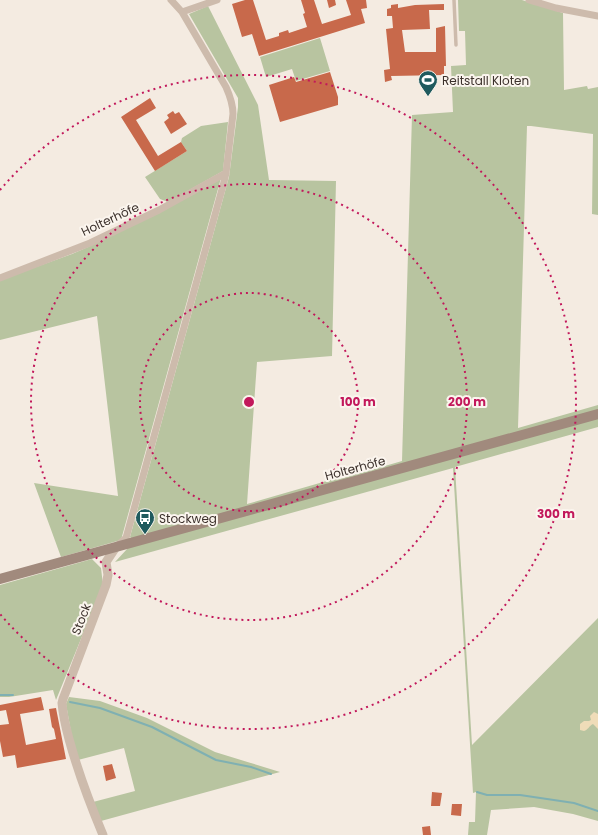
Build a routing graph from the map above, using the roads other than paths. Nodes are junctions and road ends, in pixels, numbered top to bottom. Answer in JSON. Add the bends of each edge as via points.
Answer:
{"nodes":[{"id":1,"x":171,"y":0,"type":"edge"},
{"id":2,"x":217,"y":0,"type":"edge"},
{"id":3,"x":454,"y":0,"type":"edge"},
{"id":4,"x":528,"y":0,"type":"edge"},
{"id":5,"x":182,"y":12,"type":"junction"},
{"id":6,"x":598,"y":16,"type":"edge"},
{"id":7,"x":456,"y":45,"type":"dead end"},
{"id":8,"x":226,"y":173,"type":"junction"},
{"id":9,"x":0,"y":278,"type":"edge"},
{"id":10,"x":598,"y":414,"type":"edge"},
{"id":11,"x":118,"y":547,"type":"junction"},
{"id":12,"x":0,"y":579,"type":"edge"},
{"id":13,"x":103,"y":835,"type":"edge"}],
"edges":[{"from":1,"to":5,"type":"street"},
{"from":2,"to":5,"type":"street"},
{"from":3,"to":7,"type":"lane"},
{"from":4,"to":6,"type":"street"},
{"from":5,"to":8,"type":"street","via":[[231,98],[233,114]]},
{"from":8,"to":9,"type":"street","name":"Holterhöfe","via":[[159,210],[90,243]]},
{"from":8,"to":11,"type":"street","via":[[126,538]]},
{"from":10,"to":11,"type":"main road","name":"Holterhöfe"},
{"from":11,"to":12,"type":"main road","name":"Holterhöfe"},
{"from":11,"to":13,"type":"street","name":"Stock","via":[[106,562],[108,577],[105,589],[63,702],[74,757]]}]}
